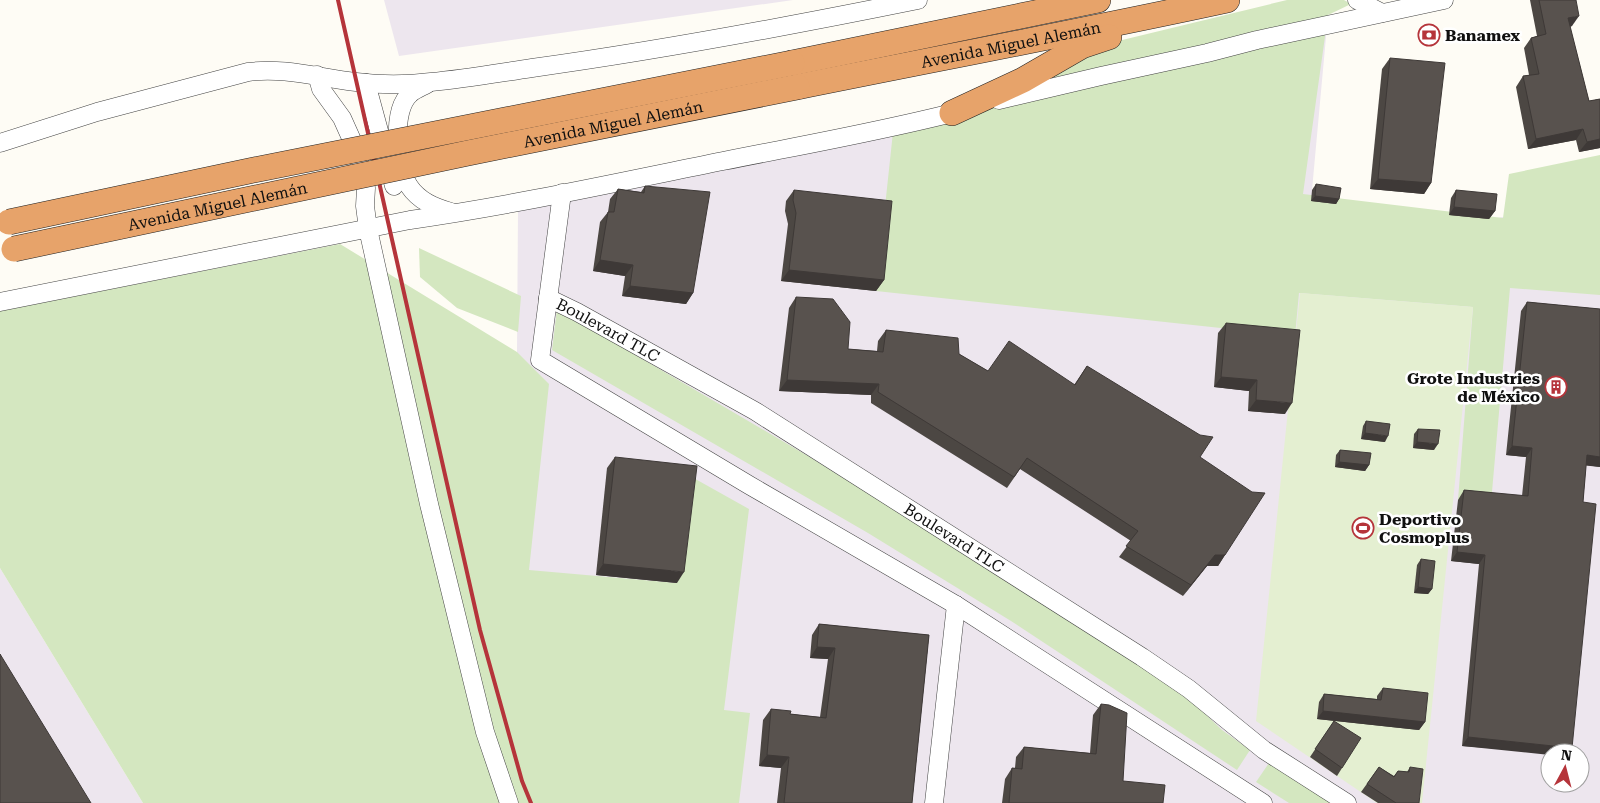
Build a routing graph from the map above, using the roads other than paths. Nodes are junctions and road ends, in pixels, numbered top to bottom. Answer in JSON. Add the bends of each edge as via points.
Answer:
{"nodes":[{"id":1,"x":918,"y":0,"type":"edge"},
{"id":2,"x":1098,"y":0,"type":"edge"},
{"id":3,"x":1227,"y":0,"type":"edge"},
{"id":4,"x":1237,"y":0,"type":"edge"},
{"id":5,"x":1357,"y":0,"type":"edge"},
{"id":6,"x":1444,"y":0,"type":"edge"},
{"id":7,"x":1382,"y":13,"type":"junction"},
{"id":8,"x":317,"y":75,"type":"junction"},
{"id":9,"x":795,"y":75,"type":"junction"},
{"id":10,"x":431,"y":82,"type":"junction"},
{"id":11,"x":366,"y":83,"type":"junction"},
{"id":12,"x":952,"y":113,"type":"junction"},
{"id":13,"x":0,"y":143,"type":"edge"},
{"id":14,"x":394,"y":186,"type":"dead end"},
{"id":15,"x":562,"y":193,"type":"junction"},
{"id":16,"x":456,"y":213,"type":"junction"},
{"id":17,"x":5,"y":223,"type":"edge"},
{"id":18,"x":368,"y":229,"type":"junction"},
{"id":19,"x":7,"y":250,"type":"edge"},
{"id":20,"x":548,"y":298,"type":"junction"},
{"id":21,"x":0,"y":302,"type":"edge"},
{"id":22,"x":956,"y":606,"type":"junction"},
{"id":23,"x":509,"y":803,"type":"edge"},
{"id":24,"x":934,"y":803,"type":"edge"},
{"id":25,"x":1263,"y":803,"type":"edge"},
{"id":26,"x":1346,"y":803,"type":"edge"}],
"edges":[{"from":1,"to":10,"type":"street","via":[[625,55]]},
{"from":2,"to":9,"type":"highway","name":"Avenida Miguel Alemán"},
{"from":3,"to":9,"type":"highway","name":"Avenida Miguel Alemán"},
{"from":4,"to":12,"type":"highway","via":[[1082,46],[1023,80]]},
{"from":5,"to":7,"type":"street"},
{"from":6,"to":7,"type":"street"},
{"from":7,"to":12,"type":"street","via":[[1100,76]]},
{"from":8,"to":11,"type":"street"},
{"from":8,"to":13,"type":"street","via":[[264,70],[248,72],[97,112]]},
{"from":8,"to":18,"type":"street","via":[[321,89],[342,118],[355,147],[366,188]]},
{"from":9,"to":17,"type":"highway","name":"Avenida Miguel Alemán","bridge":true,"via":[[249,171]]},
{"from":9,"to":19,"type":"highway","name":"Avenida Miguel Alemán","bridge":true,"via":[[468,153]]},
{"from":10,"to":11,"type":"street"},
{"from":10,"to":16,"type":"street","via":[[404,100],[399,114],[400,156],[406,179],[415,193],[432,206]]},
{"from":11,"to":14,"type":"street"},
{"from":12,"to":15,"type":"street","via":[[864,134]]},
{"from":15,"to":16,"type":"street"},
{"from":15,"to":20,"type":"street"},
{"from":16,"to":18,"type":"street"},
{"from":18,"to":21,"type":"street"},
{"from":18,"to":23,"type":"street","via":[[429,504],[480,713]]},
{"from":20,"to":22,"type":"street","via":[[540,360]]},
{"from":20,"to":26,"type":"street","name":"Boulevard TLC","via":[[764,416],[1166,672],[1264,750]]},
{"from":22,"to":24,"type":"street"},
{"from":22,"to":25,"type":"street"}]}
